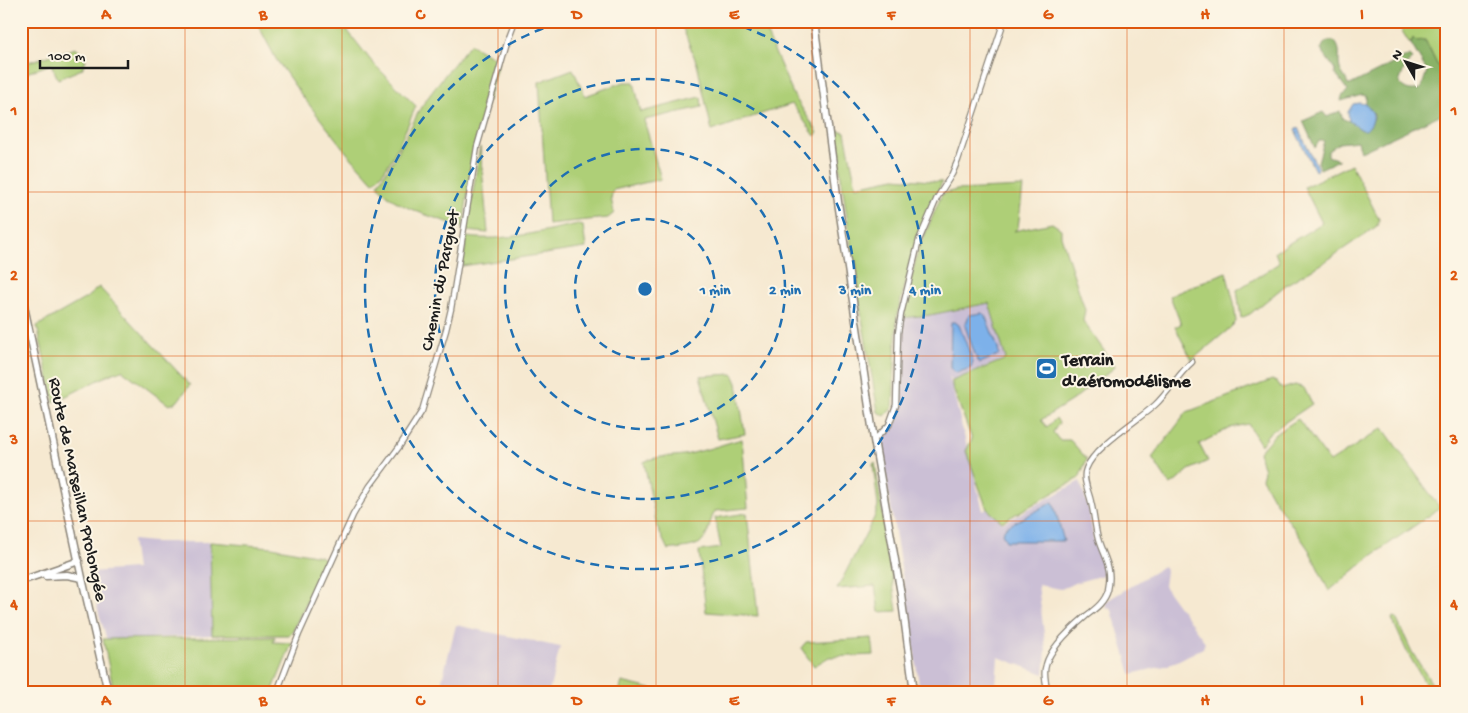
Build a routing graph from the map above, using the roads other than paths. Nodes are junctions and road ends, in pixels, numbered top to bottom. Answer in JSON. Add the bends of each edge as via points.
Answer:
{"nodes":[{"id":1,"x":515,"y":21,"type":"edge"},
{"id":2,"x":814,"y":21,"type":"edge"},
{"id":3,"x":1004,"y":21,"type":"edge"},
{"id":4,"x":21,"y":292,"type":"edge"},
{"id":5,"x":1192,"y":362,"type":"dead end"},
{"id":6,"x":874,"y":440,"type":"junction"},
{"id":7,"x":79,"y":561,"type":"junction"},
{"id":8,"x":82,"y":578,"type":"junction"},
{"id":9,"x":24,"y":580,"type":"edge"},
{"id":10,"x":108,"y":692,"type":"edge"},
{"id":11,"x":277,"y":692,"type":"edge"},
{"id":12,"x":914,"y":692,"type":"edge"},
{"id":13,"x":1048,"y":692,"type":"edge"}],
"edges":[{"from":1,"to":11,"type":"street","name":"Chemin du Parguet","via":[[477,147],[451,310],[422,411],[353,515],[299,634]]},
{"from":2,"to":6,"type":"street"},
{"from":3,"to":6,"type":"street","via":[[958,160],[919,240],[900,314],[896,405],[888,425]]},
{"from":4,"to":7,"type":"street","name":"Route de Marseillan Prolongée"},
{"from":5,"to":13,"type":"street","via":[[1156,404],[1098,452],[1085,470],[1098,540],[1108,561],[1107,593],[1100,606],[1075,626],[1052,653],[1045,666]]},
{"from":6,"to":12,"type":"street","via":[[901,594]]},
{"from":7,"to":8,"type":"street","name":"Route de Marseillan Prolongée"},
{"from":7,"to":9,"type":"street"},
{"from":8,"to":9,"type":"street","via":[[66,575]]},
{"from":8,"to":10,"type":"street","name":"Route de Marseillan Prolongée"}]}
